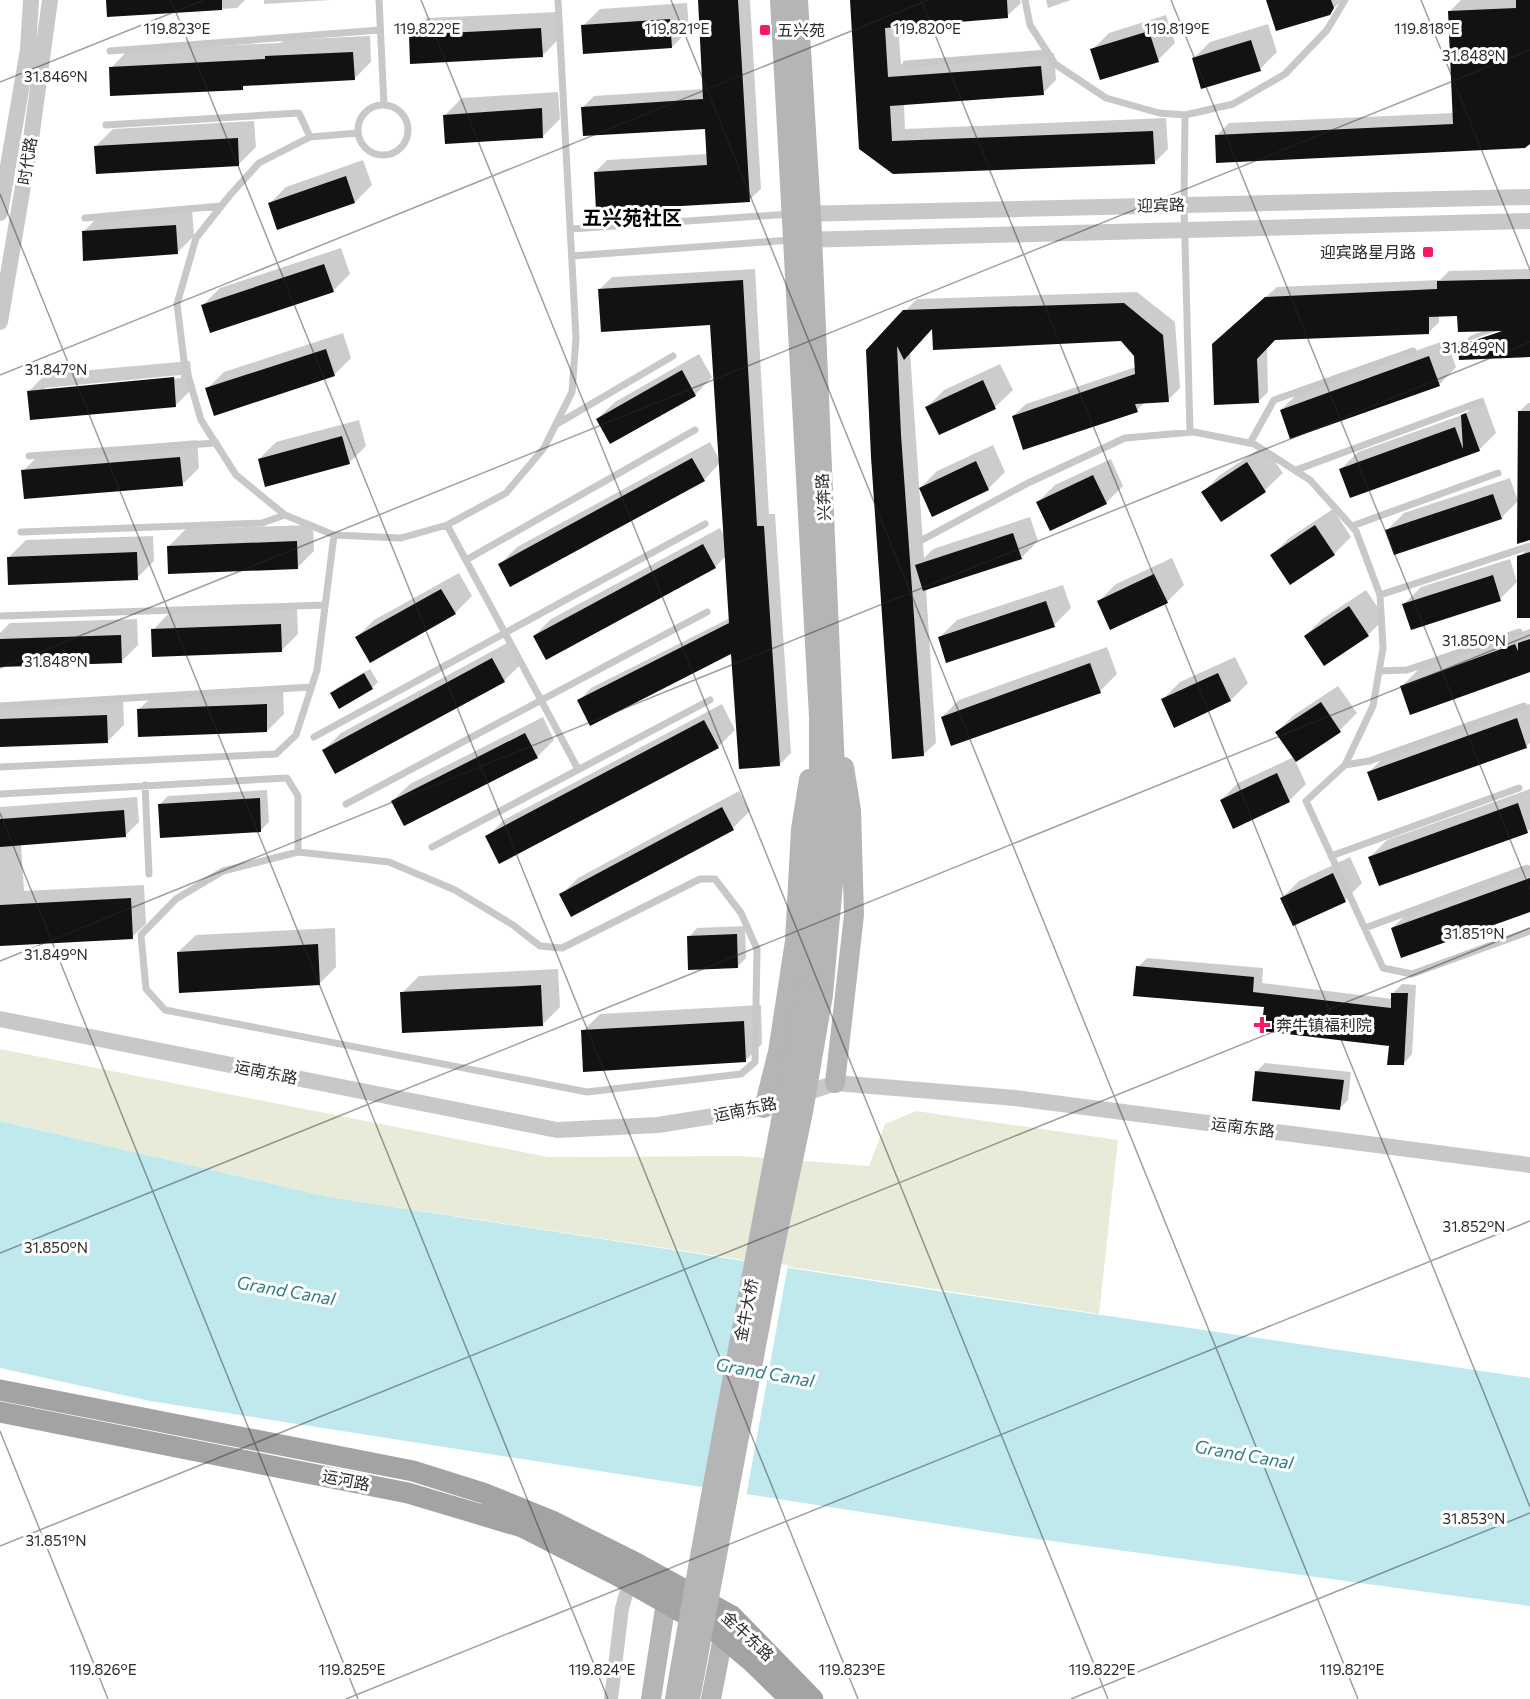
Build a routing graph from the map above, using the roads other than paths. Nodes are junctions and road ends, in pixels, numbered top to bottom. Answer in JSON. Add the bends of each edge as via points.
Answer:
{"nodes":[{"id":1,"x":31,"y":0,"type":"edge"},
{"id":2,"x":50,"y":0,"type":"edge"},
{"id":3,"x":379,"y":0,"type":"edge"},
{"id":4,"x":558,"y":0,"type":"edge"},
{"id":5,"x":780,"y":0,"type":"edge"},
{"id":6,"x":798,"y":0,"type":"edge"},
{"id":7,"x":1025,"y":0,"type":"edge"},
{"id":8,"x":1345,"y":0,"type":"edge"},
{"id":9,"x":380,"y":30,"type":"junction"},
{"id":10,"x":110,"y":51,"type":"dead end"},
{"id":11,"x":1048,"y":53,"type":"junction"},
{"id":12,"x":906,"y":64,"type":"dead end"},
{"id":13,"x":384,"y":105,"type":"junction"},
{"id":14,"x":1185,"y":115,"type":"junction"},
{"id":15,"x":106,"y":125,"type":"dead end"},
{"id":16,"x":358,"y":133,"type":"junction"},
{"id":17,"x":310,"y":138,"type":"junction"},
{"id":18,"x":1530,"y":197,"type":"edge"},
{"id":19,"x":1184,"y":205,"type":"junction"},
{"id":20,"x":221,"y":206,"type":"junction"},
{"id":21,"x":0,"y":213,"type":"edge"},
{"id":22,"x":802,"y":214,"type":"junction"},
{"id":23,"x":86,"y":218,"type":"dead end"},
{"id":24,"x":1530,"y":221,"type":"edge"},
{"id":25,"x":571,"y":229,"type":"junction"},
{"id":26,"x":1185,"y":230,"type":"junction"},
{"id":27,"x":803,"y":240,"type":"junction"},
{"id":28,"x":572,"y":256,"type":"junction"},
{"id":29,"x":0,"y":322,"type":"edge"},
{"id":30,"x":1413,"y":351,"type":"dead end"},
{"id":31,"x":673,"y":356,"type":"dead end"},
{"id":32,"x":1480,"y":402,"type":"dead end"},
{"id":33,"x":555,"y":426,"type":"junction"},
{"id":34,"x":694,"y":430,"type":"dead end"},
{"id":35,"x":1190,"y":432,"type":"junction"},
{"id":36,"x":216,"y":443,"type":"junction"},
{"id":37,"x":1250,"y":443,"type":"junction"},
{"id":38,"x":29,"y":456,"type":"dead end"},
{"id":39,"x":1296,"y":471,"type":"junction"},
{"id":40,"x":1498,"y":473,"type":"dead end"},
{"id":41,"x":285,"y":515,"type":"junction"},
{"id":42,"x":705,"y":524,"type":"dead end"},
{"id":43,"x":447,"y":525,"type":"junction"},
{"id":44,"x":1352,"y":526,"type":"junction"},
{"id":45,"x":21,"y":532,"type":"dead end"},
{"id":46,"x":334,"y":535,"type":"junction"},
{"id":47,"x":922,"y":540,"type":"dead end"},
{"id":48,"x":1530,"y":546,"type":"edge"},
{"id":49,"x":466,"y":560,"type":"junction"},
{"id":50,"x":1380,"y":595,"type":"junction"},
{"id":51,"x":325,"y":605,"type":"junction"},
{"id":52,"x":707,"y":612,"type":"dead end"},
{"id":53,"x":2,"y":616,"type":"dead end"},
{"id":54,"x":1519,"y":632,"type":"dead end"},
{"id":55,"x":505,"y":633,"type":"junction"},
{"id":56,"x":1379,"y":671,"type":"junction"},
{"id":57,"x":311,"y":687,"type":"junction"},
{"id":58,"x":541,"y":700,"type":"junction"},
{"id":59,"x":711,"y":700,"type":"dead end"},
{"id":60,"x":0,"y":706,"type":"edge"},
{"id":61,"x":1524,"y":706,"type":"dead end"},
{"id":62,"x":826,"y":716,"type":"junction"},
{"id":63,"x":314,"y":737,"type":"dead end"},
{"id":64,"x":1345,"y":765,"type":"junction"},
{"id":65,"x":0,"y":766,"type":"edge"},
{"id":66,"x":578,"y":770,"type":"junction"},
{"id":67,"x":145,"y":785,"type":"junction"},
{"id":68,"x":1520,"y":788,"type":"dead end"},
{"id":69,"x":0,"y":794,"type":"edge"},
{"id":70,"x":346,"y":804,"type":"dead end"},
{"id":71,"x":432,"y":847,"type":"dead end"},
{"id":72,"x":298,"y":852,"type":"junction"},
{"id":73,"x":1331,"y":856,"type":"junction"},
{"id":74,"x":1527,"y":868,"type":"dead end"},
{"id":75,"x":149,"y":874,"type":"dead end"},
{"id":76,"x":1365,"y":928,"type":"junction"},
{"id":77,"x":1530,"y":931,"type":"edge"},
{"id":78,"x":814,"y":993,"type":"junction"},
{"id":79,"x":0,"y":1019,"type":"edge"},
{"id":80,"x":835,"y":1083,"type":"junction"},
{"id":81,"x":764,"y":1108,"type":"junction"},
{"id":82,"x":1530,"y":1165,"type":"edge"},
{"id":83,"x":0,"y":1390,"type":"edge"},
{"id":84,"x":0,"y":1412,"type":"edge"},
{"id":85,"x":633,"y":1572,"type":"junction"},
{"id":86,"x":671,"y":1598,"type":"junction"},
{"id":87,"x":732,"y":1616,"type":"junction"},
{"id":88,"x":726,"y":1640,"type":"junction"},
{"id":89,"x":611,"y":1699,"type":"edge"},
{"id":90,"x":651,"y":1699,"type":"edge"},
{"id":91,"x":657,"y":1699,"type":"edge"},
{"id":92,"x":675,"y":1699,"type":"edge"},
{"id":93,"x":690,"y":1699,"type":"edge"},
{"id":94,"x":711,"y":1699,"type":"edge"},
{"id":95,"x":718,"y":1699,"type":"edge"},
{"id":96,"x":790,"y":1699,"type":"edge"},
{"id":97,"x":813,"y":1699,"type":"edge"}],
"edges":[{"from":1,"to":21,"type":"street","name":"时代路","via":[[28,50]]},
{"from":2,"to":29,"type":"street","name":"时代路"},
{"from":3,"to":9,"type":"lane"},
{"from":4,"to":25,"type":"lane"},
{"from":5,"to":22,"type":"main road"},
{"from":6,"to":22,"type":"main road","name":"兴奔路"},
{"from":7,"to":11,"type":"lane","via":[[1030,26]]},
{"from":8,"to":14,"type":"lane","via":[[1327,30],[1285,74],[1233,104]]},
{"from":9,"to":10,"type":"lane"},
{"from":9,"to":13,"type":"lane"},
{"from":11,"to":12,"type":"lane"},
{"from":11,"to":14,"type":"lane","via":[[1055,64],[1106,98],[1159,113]]},
{"from":13,"to":16,"type":"lane","via":[[362,116]]},
{"from":13,"to":16,"type":"lane","via":[[405,118],[408,134],[400,148],[378,154],[365,147]]},
{"from":14,"to":19,"type":"lane"},
{"from":15,"to":17,"type":"lane","via":[[299,113]]},
{"from":16,"to":17,"type":"lane"},
{"from":17,"to":20,"type":"lane","via":[[259,163]]},
{"from":18,"to":19,"type":"street","name":"迎宾路"},
{"from":19,"to":22,"type":"street","name":"迎宾路"},
{"from":19,"to":26,"type":"lane"},
{"from":20,"to":23,"type":"lane"},
{"from":20,"to":36,"type":"lane","via":[[196,238],[177,304],[187,370],[201,420]]},
{"from":22,"to":25,"type":"lane"},
{"from":22,"to":27,"type":"main road","name":"兴奔路"},
{"from":24,"to":26,"type":"street","name":"迎宾路"},
{"from":25,"to":28,"type":"lane"},
{"from":26,"to":27,"type":"street","name":"迎宾路"},
{"from":26,"to":35,"type":"lane"},
{"from":27,"to":28,"type":"lane"},
{"from":27,"to":62,"type":"main road","name":"兴奔路"},
{"from":28,"to":33,"type":"lane","via":[[576,338],[572,392]]},
{"from":30,"to":37,"type":"lane","via":[[1274,399]]},
{"from":31,"to":33,"type":"lane"},
{"from":32,"to":39,"type":"lane"},
{"from":33,"to":43,"type":"lane","via":[[544,448],[506,493]]},
{"from":34,"to":49,"type":"lane"},
{"from":35,"to":37,"type":"lane"},
{"from":35,"to":47,"type":"lane","via":[[1125,438],[1028,483]]},
{"from":36,"to":38,"type":"lane"},
{"from":36,"to":41,"type":"lane","via":[[236,475]]},
{"from":37,"to":39,"type":"lane"},
{"from":39,"to":44,"type":"lane","via":[[1310,480]]},
{"from":40,"to":44,"type":"lane"},
{"from":41,"to":45,"type":"lane","via":[[262,523]]},
{"from":41,"to":46,"type":"lane"},
{"from":42,"to":55,"type":"lane"},
{"from":43,"to":46,"type":"lane","via":[[400,538]]},
{"from":43,"to":49,"type":"lane"},
{"from":44,"to":50,"type":"lane"},
{"from":46,"to":51,"type":"lane"},
{"from":48,"to":50,"type":"lane"},
{"from":49,"to":55,"type":"lane"},
{"from":50,"to":56,"type":"lane","via":[[1383,648]]},
{"from":51,"to":53,"type":"lane"},
{"from":51,"to":57,"type":"lane","via":[[317,670]]},
{"from":52,"to":58,"type":"lane"},
{"from":54,"to":56,"type":"lane","via":[[1407,670]]},
{"from":55,"to":58,"type":"lane"},
{"from":55,"to":63,"type":"lane"},
{"from":56,"to":64,"type":"lane","via":[[1373,706]]},
{"from":57,"to":60,"type":"lane"},
{"from":57,"to":65,"type":"lane","via":[[296,735],[276,754]]},
{"from":58,"to":66,"type":"lane"},
{"from":58,"to":70,"type":"lane"},
{"from":59,"to":66,"type":"lane"},
{"from":61,"to":64,"type":"lane","via":[[1369,761]]},
{"from":62,"to":78,"type":"main road","name":"兴奔路","via":[[835,770],[833,883]]},
{"from":62,"to":80,"type":"main road","via":[[843,754],[851,810],[854,915]]},
{"from":62,"to":81,"type":"main road","via":[[801,829],[795,941]]},
{"from":64,"to":73,"type":"lane","via":[[1306,801]]},
{"from":66,"to":71,"type":"lane"},
{"from":67,"to":69,"type":"lane"},
{"from":67,"to":72,"type":"lane","via":[[286,778],[298,795]]},
{"from":67,"to":75,"type":"lane"},
{"from":68,"to":73,"type":"lane"},
{"from":72,"to":72,"type":"lane","via":[[389,862],[455,890],[540,946],[562,948],[700,879],[715,879],[741,913],[757,949],[755,1062],[741,1074],[587,1092],[165,1010],[146,989],[141,935],[176,899],[223,872]]},
{"from":73,"to":76,"type":"lane"},
{"from":74,"to":76,"type":"lane"},
{"from":76,"to":77,"type":"lane","via":[[1383,968],[1412,974]]},
{"from":78,"to":92,"type":"main road","name":"金牛大桥","bridge":true,"via":[[707,1508]]},
{"from":78,"to":93,"type":"main road","name":"金牛大桥","bridge":true,"via":[[803,1112]]},
{"from":79,"to":81,"type":"street","name":"运南东路","via":[[557,1130],[658,1125]]},
{"from":80,"to":81,"type":"street","name":"运南东路"},
{"from":80,"to":82,"type":"street","name":"运南东路","via":[[1015,1098]]},
{"from":83,"to":85,"type":"main road","name":"运河路","via":[[413,1471],[483,1492],[552,1521]]},
{"from":84,"to":85,"type":"main road","name":"运河路","via":[[408,1492],[522,1527]]},
{"from":85,"to":86,"type":"main road","name":"运河路"},
{"from":85,"to":89,"type":"street","via":[[622,1608]]},
{"from":86,"to":87,"type":"main road","name":"金牛东路"},
{"from":86,"to":88,"type":"main road","name":"金牛东路"},
{"from":86,"to":90,"type":"main road"},
{"from":86,"to":91,"type":"main road"},
{"from":87,"to":88,"type":"main road"},
{"from":87,"to":97,"type":"main road","name":"金牛东路"},
{"from":88,"to":94,"type":"main road"},
{"from":88,"to":95,"type":"main road"},
{"from":88,"to":96,"type":"main road","name":"金牛东路"}]}
